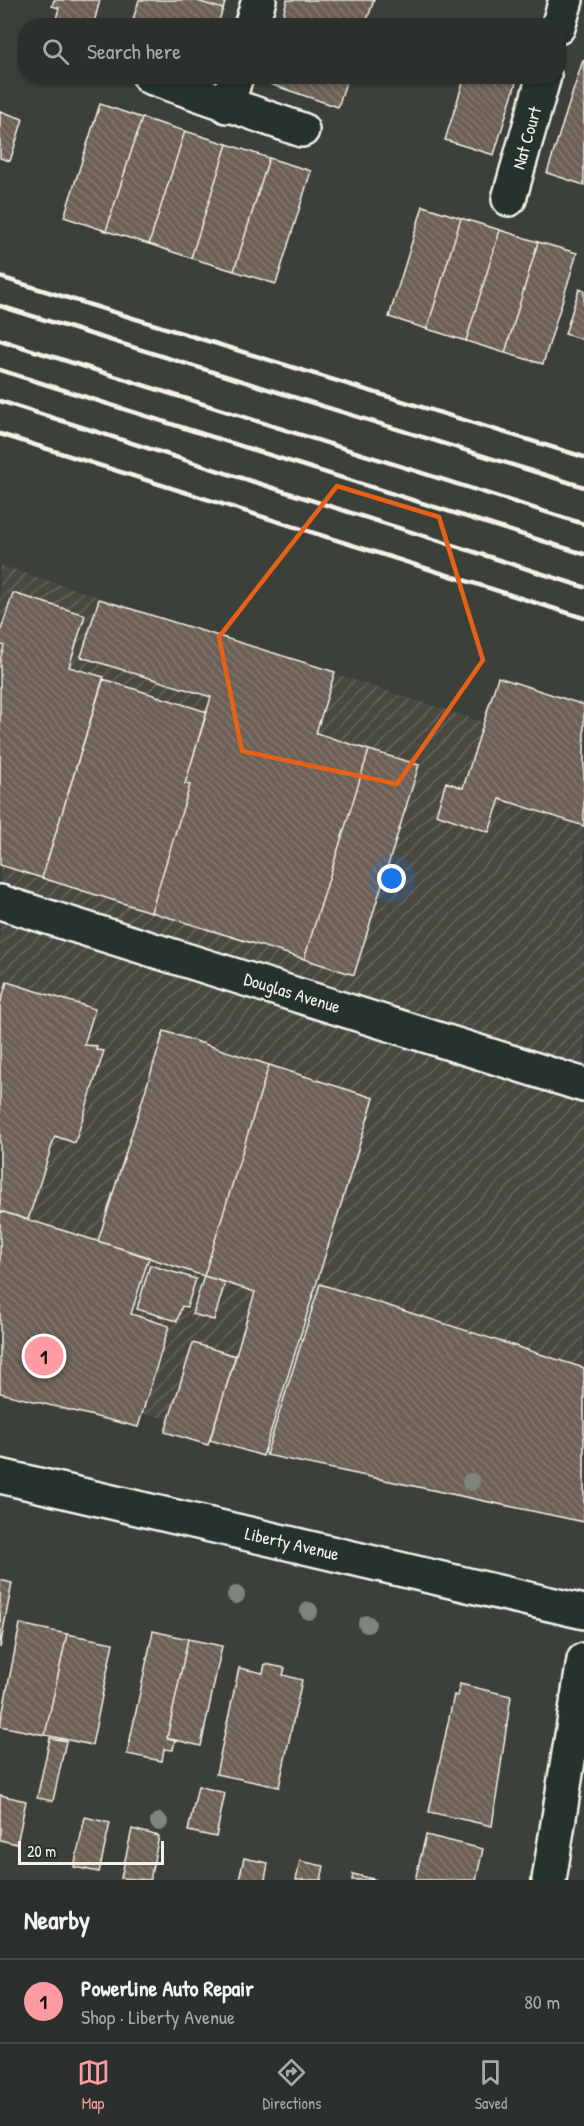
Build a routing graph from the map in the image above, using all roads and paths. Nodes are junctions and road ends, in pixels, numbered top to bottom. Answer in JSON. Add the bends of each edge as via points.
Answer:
{"nodes":[{"id":1,"x":259,"y":0,"type":"edge"},
{"id":2,"x":567,"y":0,"type":"edge"},
{"id":3,"x":584,"y":5,"type":"edge"},
{"id":4,"x":253,"y":18,"type":"edge"},
{"id":5,"x":561,"y":18,"type":"edge"},
{"id":6,"x":190,"y":84,"type":"edge"},
{"id":7,"x":542,"y":84,"type":"edge"},
{"id":8,"x":231,"y":91,"type":"edge"},
{"id":9,"x":302,"y":130,"type":"dead end"},
{"id":10,"x":509,"y":199,"type":"dead end"},
{"id":11,"x":0,"y":902,"type":"edge"},
{"id":12,"x":584,"y":1085,"type":"edge"},
{"id":13,"x":0,"y":1476,"type":"edge"},
{"id":14,"x":584,"y":1612,"type":"edge"},
{"id":15,"x":584,"y":1660,"type":"edge"},
{"id":16,"x":549,"y":1880,"type":"edge"}],
"edges":[{"from":1,"to":4,"type":"street"},
{"from":2,"to":3,"type":"street"},
{"from":2,"to":5,"type":"street"},
{"from":6,"to":8,"type":"street"},
{"from":7,"to":10,"type":"street","name":"Nat Court"},
{"from":8,"to":9,"type":"street"},
{"from":11,"to":12,"type":"street","name":"Douglas Avenue"},
{"from":13,"to":14,"type":"street","name":"Liberty Avenue"},
{"from":15,"to":16,"type":"street"}]}
